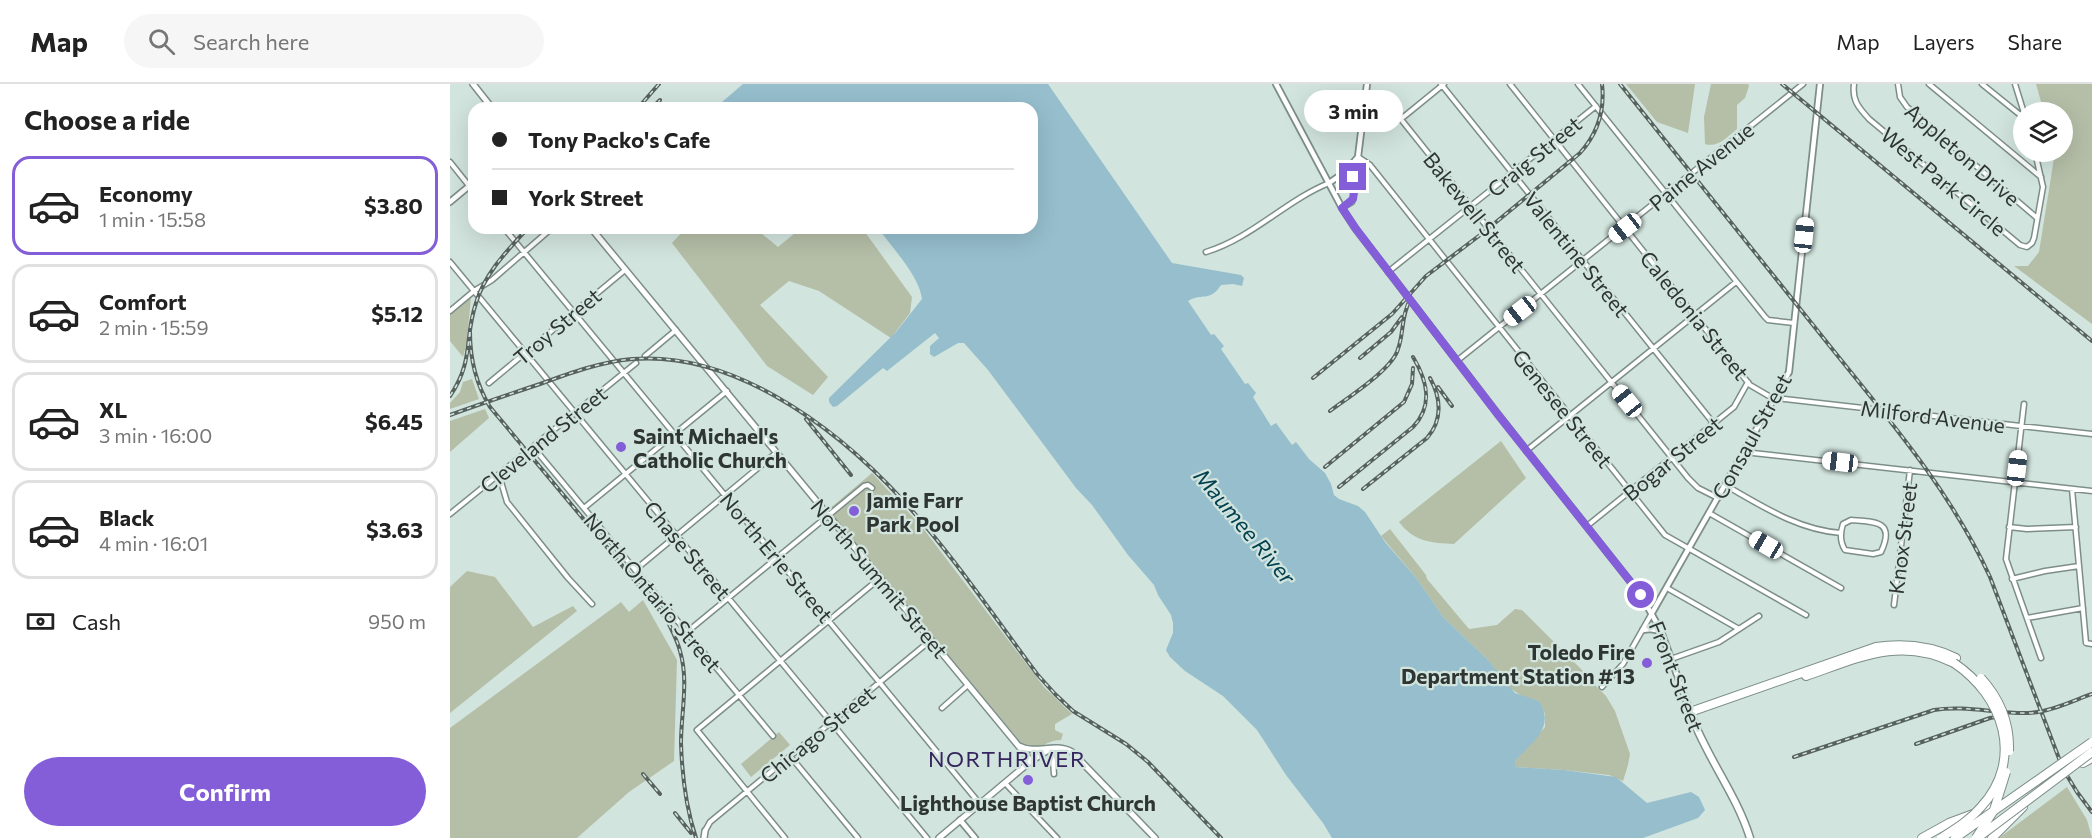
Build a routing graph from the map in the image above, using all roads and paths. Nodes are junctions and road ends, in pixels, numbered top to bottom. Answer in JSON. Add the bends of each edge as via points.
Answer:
{"nodes":[{"id":1,"x":473,"y":84,"type":"edge"},
{"id":2,"x":1276,"y":84,"type":"edge"},
{"id":3,"x":1367,"y":84,"type":"edge"},
{"id":4,"x":1510,"y":84,"type":"edge"},
{"id":5,"x":1578,"y":84,"type":"edge"},
{"id":6,"x":1803,"y":84,"type":"edge"},
{"id":7,"x":1820,"y":84,"type":"edge"},
{"id":8,"x":1854,"y":84,"type":"edge"},
{"id":9,"x":1898,"y":84,"type":"edge"},
{"id":10,"x":1929,"y":84,"type":"edge"},
{"id":11,"x":1982,"y":84,"type":"edge"},
{"id":12,"x":2015,"y":84,"type":"edge"},
{"id":13,"x":1442,"y":85,"type":"edge"},
{"id":14,"x":487,"y":102,"type":"edge"},
{"id":15,"x":2021,"y":102,"type":"edge"},
{"id":16,"x":1364,"y":104,"type":"junction"},
{"id":17,"x":1596,"y":106,"type":"junction"},
{"id":18,"x":2013,"y":109,"type":"edge"},
{"id":19,"x":1401,"y":119,"type":"junction"},
{"id":20,"x":1554,"y":140,"type":"junction"},
{"id":21,"x":1358,"y":158,"type":"junction"},
{"id":22,"x":450,"y":162,"type":"edge"},
{"id":23,"x":2038,"y":162,"type":"edge"},
{"id":24,"x":1346,"y":170,"type":"junction"},
{"id":25,"x":1513,"y":173,"type":"junction"},
{"id":26,"x":2042,"y":177,"type":"junction"},
{"id":27,"x":468,"y":180,"type":"edge"},
{"id":28,"x":1329,"y":183,"type":"junction"},
{"id":29,"x":468,"y":187,"type":"edge"},
{"id":30,"x":1666,"y":194,"type":"junction"},
{"id":31,"x":450,"y":201,"type":"edge"},
{"id":32,"x":1471,"y":206,"type":"junction"},
{"id":33,"x":1342,"y":208,"type":"junction"},
{"id":34,"x":2038,"y":218,"type":"junction"},
{"id":35,"x":1625,"y":228,"type":"junction"},
{"id":36,"x":509,"y":234,"type":"edge"},
{"id":37,"x":545,"y":234,"type":"edge"},
{"id":38,"x":596,"y":234,"type":"edge"},
{"id":39,"x":1429,"y":240,"type":"junction"},
{"id":40,"x":524,"y":251,"type":"junction"},
{"id":41,"x":1206,"y":252,"type":"dead end"},
{"id":42,"x":1583,"y":261,"type":"junction"},
{"id":43,"x":450,"y":262,"type":"edge"},
{"id":44,"x":626,"y":270,"type":"junction"},
{"id":45,"x":1388,"y":272,"type":"junction"},
{"id":46,"x":1736,"y":282,"type":"junction"},
{"id":47,"x":474,"y":291,"type":"junction"},
{"id":48,"x":1541,"y":294,"type":"junction"},
{"id":49,"x":450,"y":311,"type":"edge"},
{"id":50,"x":574,"y":312,"type":"junction"},
{"id":51,"x":1695,"y":315,"type":"junction"},
{"id":52,"x":1794,"y":323,"type":"junction"},
{"id":53,"x":1499,"y":328,"type":"junction"},
{"id":54,"x":676,"y":330,"type":"junction"},
{"id":55,"x":1653,"y":349,"type":"junction"},
{"id":56,"x":525,"y":353,"type":"junction"},
{"id":57,"x":645,"y":356,"type":"dead end"},
{"id":58,"x":1458,"y":360,"type":"junction"},
{"id":59,"x":636,"y":363,"type":"dead end"},
{"id":60,"x":624,"y":373,"type":"junction"},
{"id":61,"x":1611,"y":382,"type":"junction"},
{"id":62,"x":1748,"y":382,"type":"junction"},
{"id":63,"x":489,"y":383,"type":"dead end"},
{"id":64,"x":727,"y":391,"type":"junction"},
{"id":65,"x":1774,"y":398,"type":"junction"},
{"id":66,"x":2024,"y":404,"type":"dead end"},
{"id":67,"x":575,"y":413,"type":"junction"},
{"id":68,"x":1570,"y":416,"type":"junction"},
{"id":69,"x":1714,"y":424,"type":"junction"},
{"id":70,"x":2021,"y":426,"type":"junction"},
{"id":71,"x":675,"y":434,"type":"junction"},
{"id":72,"x":2092,"y":434,"type":"edge"},
{"id":73,"x":534,"y":448,"type":"junction"},
{"id":74,"x":1526,"y":451,"type":"junction"},
{"id":75,"x":777,"y":452,"type":"junction"},
{"id":76,"x":1744,"y":452,"type":"junction"},
{"id":77,"x":1673,"y":458,"type":"junction"},
{"id":78,"x":1910,"y":470,"type":"junction"},
{"id":79,"x":626,"y":474,"type":"junction"},
{"id":80,"x":499,"y":475,"type":"junction"},
{"id":81,"x":2015,"y":482,"type":"junction"},
{"id":82,"x":1725,"y":485,"type":"junction"},
{"id":83,"x":872,"y":488,"type":"dead end"},
{"id":84,"x":2072,"y":489,"type":"junction"},
{"id":85,"x":1630,"y":491,"type":"junction"},
{"id":86,"x":2092,"y":491,"type":"edge"},
{"id":87,"x":725,"y":495,"type":"junction"},
{"id":88,"x":1718,"y":498,"type":"junction"},
{"id":89,"x":584,"y":508,"type":"junction"},
{"id":90,"x":1709,"y":513,"type":"junction"},
{"id":91,"x":450,"y":514,"type":"edge"},
{"id":92,"x":829,"y":516,"type":"junction"},
{"id":93,"x":1587,"y":526,"type":"junction"},
{"id":94,"x":2009,"y":526,"type":"junction"},
{"id":95,"x":2076,"y":527,"type":"junction"},
{"id":96,"x":1841,"y":533,"type":"junction"},
{"id":97,"x":677,"y":536,"type":"junction"},
{"id":98,"x":1689,"y":549,"type":"junction"},
{"id":99,"x":777,"y":558,"type":"junction"},
{"id":100,"x":2079,"y":566,"type":"junction"},
{"id":101,"x":635,"y":570,"type":"junction"},
{"id":102,"x":881,"y":578,"type":"junction"},
{"id":103,"x":2012,"y":579,"type":"junction"},
{"id":104,"x":1667,"y":588,"type":"junction"},
{"id":105,"x":1841,"y":588,"type":"dead end"},
{"id":106,"x":728,"y":598,"type":"junction"},
{"id":107,"x":592,"y":604,"type":"dead end"},
{"id":108,"x":1894,"y":605,"type":"dead end"},
{"id":109,"x":2083,"y":608,"type":"junction"},
{"id":110,"x":1652,"y":613,"type":"junction"},
{"id":111,"x":1806,"y":615,"type":"dead end"},
{"id":112,"x":1759,"y":616,"type":"dead end"},
{"id":113,"x":2027,"y":618,"type":"junction"},
{"id":114,"x":830,"y":620,"type":"junction"},
{"id":115,"x":1740,"y":629,"type":"junction"},
{"id":116,"x":1643,"y":630,"type":"junction"},
{"id":117,"x":1661,"y":631,"type":"junction"},
{"id":118,"x":687,"y":632,"type":"junction"},
{"id":119,"x":932,"y":639,"type":"junction"},
{"id":120,"x":2092,"y":644,"type":"edge"},
{"id":121,"x":2041,"y":658,"type":"dead end"},
{"id":122,"x":1671,"y":659,"type":"junction"},
{"id":123,"x":780,"y":661,"type":"junction"},
{"id":124,"x":1955,"y":661,"type":"junction"},
{"id":125,"x":880,"y":682,"type":"junction"},
{"id":126,"x":968,"y":685,"type":"junction"},
{"id":127,"x":1602,"y":687,"type":"dead end"},
{"id":128,"x":739,"y":695,"type":"junction"},
{"id":129,"x":942,"y":708,"type":"dead end"},
{"id":130,"x":1691,"y":714,"type":"junction"},
{"id":131,"x":831,"y":722,"type":"junction"},
{"id":132,"x":773,"y":736,"type":"dead end"},
{"id":133,"x":2092,"y":742,"type":"edge"},
{"id":134,"x":1017,"y":745,"type":"junction"},
{"id":135,"x":1052,"y":748,"type":"junction"},
{"id":136,"x":2092,"y":752,"type":"edge"},
{"id":137,"x":790,"y":756,"type":"junction"},
{"id":138,"x":2092,"y":758,"type":"edge"},
{"id":139,"x":1031,"y":761,"type":"junction"},
{"id":140,"x":1054,"y":774,"type":"dead end"},
{"id":141,"x":1005,"y":783,"type":"junction"},
{"id":142,"x":747,"y":792,"type":"junction"},
{"id":143,"x":980,"y":804,"type":"junction"},
{"id":144,"x":960,"y":820,"type":"junction"},
{"id":145,"x":704,"y":835,"type":"edge"},
{"id":146,"x":785,"y":838,"type":"edge"},
{"id":147,"x":858,"y":838,"type":"edge"},
{"id":148,"x":927,"y":838,"type":"edge"},
{"id":149,"x":939,"y":838,"type":"edge"},
{"id":150,"x":975,"y":838,"type":"edge"},
{"id":151,"x":1057,"y":838,"type":"edge"},
{"id":152,"x":1155,"y":838,"type":"edge"},
{"id":153,"x":1750,"y":838,"type":"edge"},
{"id":154,"x":1922,"y":838,"type":"edge"},
{"id":155,"x":1941,"y":838,"type":"edge"},
{"id":156,"x":1954,"y":838,"type":"edge"},
{"id":157,"x":1976,"y":838,"type":"edge"},
{"id":158,"x":1992,"y":838,"type":"edge"}],
"edges":[{"from":1,"to":14,"type":"main road"},
{"from":2,"to":28,"type":"street","name":"Front Street"},
{"from":3,"to":16,"type":"street"},
{"from":4,"to":20,"type":"street","name":"Caledonia Street"},
{"from":5,"to":17,"type":"street"},
{"from":6,"to":30,"type":"street","name":"Paine Avenue"},
{"from":7,"to":52,"type":"street","name":"Consaul Street"},
{"from":8,"to":34,"type":"street","name":"West Park Circle","via":[[1857,106],[1869,119],[2020,245],[2027,247],[2032,243]]},
{"from":9,"to":34,"type":"street","name":"Appleton Drive","via":[[1907,107]]},
{"from":10,"to":26,"type":"street"},
{"from":11,"to":18,"type":"street"},
{"from":12,"to":15,"type":"street"},
{"from":13,"to":19,"type":"street"},
{"from":13,"to":25,"type":"street","name":"Valentine Street"},
{"from":16,"to":19,"type":"street","name":"Bakewell Street","via":[[1391,108]]},
{"from":16,"to":21,"type":"street"},
{"from":17,"to":20,"type":"street","name":"Craig Street"},
{"from":17,"to":30,"type":"street"},
{"from":19,"to":32,"type":"street","name":"Bakewell Street"},
{"from":20,"to":25,"type":"street","name":"Craig Street"},
{"from":20,"to":35,"type":"street","name":"Caledonia Street"},
{"from":21,"to":24,"type":"street"},
{"from":21,"to":39,"type":"street","name":"Genesee Street","via":[[1370,165]]},
{"from":22,"to":27,"type":"street"},
{"from":23,"to":26,"type":"street"},
{"from":24,"to":28,"type":"street"},
{"from":24,"to":33,"type":"street","via":[[1355,184],[1352,202]]},
{"from":25,"to":32,"type":"street","name":"Craig Street"},
{"from":25,"to":42,"type":"street","name":"Valentine Street"},
{"from":26,"to":34,"type":"street"},
{"from":28,"to":33,"type":"street","name":"Front Street"},
{"from":28,"to":41,"type":"street","via":[[1233,241]]},
{"from":29,"to":31,"type":"street"},
{"from":30,"to":35,"type":"street","name":"Paine Avenue"},
{"from":30,"to":46,"type":"street"},
{"from":32,"to":39,"type":"street","name":"Craig Street"},
{"from":32,"to":48,"type":"street","name":"Bakewell Street"},
{"from":33,"to":45,"type":"street","name":"Front Street"},
{"from":35,"to":42,"type":"street","name":"Paine Avenue"},
{"from":35,"to":51,"type":"street","name":"Caledonia Street"},
{"from":36,"to":40,"type":"street","name":"North Erie Street"},
{"from":37,"to":40,"type":"street"},
{"from":38,"to":44,"type":"main road","name":"North Summit Street"},
{"from":39,"to":45,"type":"street","name":"Craig Street"},
{"from":39,"to":53,"type":"street","name":"Genesee Street"},
{"from":40,"to":47,"type":"street"},
{"from":40,"to":50,"type":"street","name":"North Erie Street"},
{"from":42,"to":48,"type":"street","name":"Paine Avenue"},
{"from":42,"to":55,"type":"street","name":"Valentine Street"},
{"from":43,"to":47,"type":"street","name":"Chase Street"},
{"from":44,"to":50,"type":"street","name":"Troy Street"},
{"from":44,"to":54,"type":"main road","name":"North Summit Street"},
{"from":45,"to":58,"type":"street","name":"Front Street"},
{"from":46,"to":51,"type":"street"},
{"from":46,"to":52,"type":"street","via":[[1768,320]]},
{"from":47,"to":49,"type":"street"},
{"from":47,"to":56,"type":"street","name":"Chase Street"},
{"from":48,"to":53,"type":"street","name":"Paine Avenue"},
{"from":48,"to":61,"type":"street","name":"Bakewell Street"},
{"from":50,"to":56,"type":"street","name":"Troy Street"},
{"from":50,"to":60,"type":"street","name":"North Erie Street"},
{"from":51,"to":55,"type":"street"},
{"from":51,"to":62,"type":"street","name":"Caledonia Street"},
{"from":52,"to":65,"type":"street","name":"Consaul Street","via":[[1789,372]]},
{"from":53,"to":58,"type":"street","name":"Paine Avenue"},
{"from":53,"to":68,"type":"street","name":"Genesee Street"},
{"from":54,"to":57,"type":"street"},
{"from":54,"to":64,"type":"main road","name":"North Summit Street"},
{"from":55,"to":61,"type":"street"},
{"from":55,"to":69,"type":"street","name":"Valentine Street"},
{"from":56,"to":63,"type":"street","name":"Troy Street"},
{"from":56,"to":67,"type":"street","name":"Chase Street"},
{"from":58,"to":74,"type":"street","name":"Front Street"},
{"from":59,"to":60,"type":"street","name":"Cleveland Street"},
{"from":60,"to":67,"type":"street","name":"Cleveland Street"},
{"from":60,"to":71,"type":"street","name":"North Erie Street"},
{"from":61,"to":68,"type":"street"},
{"from":61,"to":77,"type":"street","name":"Bakewell Street"},
{"from":62,"to":65,"type":"street","name":"Caledonia Street"},
{"from":62,"to":69,"type":"street","name":"Bogar Street","via":[[1734,407]]},
{"from":64,"to":71,"type":"street"},
{"from":64,"to":75,"type":"main road","name":"North Summit Street"},
{"from":65,"to":70,"type":"street","name":"Milford Avenue"},
{"from":65,"to":76,"type":"street","name":"Consaul Street"},
{"from":66,"to":70,"type":"street"},
{"from":67,"to":73,"type":"street","name":"Cleveland Street"},
{"from":67,"to":79,"type":"street","name":"Chase Street"},
{"from":68,"to":74,"type":"street"},
{"from":68,"to":85,"type":"street","name":"Genesee Street"},
{"from":69,"to":77,"type":"street","name":"Bogar Street"},
{"from":70,"to":72,"type":"street","name":"Milford Avenue"},
{"from":70,"to":81,"type":"street"},
{"from":71,"to":79,"type":"street"},
{"from":71,"to":87,"type":"street","name":"North Erie Street"},
{"from":73,"to":80,"type":"street","name":"Cleveland Street"},
{"from":73,"to":89,"type":"street","name":"North Ontario Street"},
{"from":74,"to":93,"type":"street","name":"Front Street"},
{"from":75,"to":87,"type":"street"},
{"from":75,"to":92,"type":"main road","name":"North Summit Street"},
{"from":76,"to":78,"type":"street"},
{"from":76,"to":82,"type":"street","name":"Consaul Street"},
{"from":77,"to":85,"type":"street","name":"Bogar Street"},
{"from":77,"to":88,"type":"street","name":"Bakewell Street","via":[[1693,484]]},
{"from":78,"to":81,"type":"street"},
{"from":78,"to":108,"type":"street","name":"Knox Street"},
{"from":79,"to":89,"type":"street"},
{"from":79,"to":97,"type":"street","name":"Chase Street"},
{"from":80,"to":91,"type":"street","name":"Cleveland Street"},
{"from":80,"to":107,"type":"street","via":[[507,502]]},
{"from":81,"to":84,"type":"street"},
{"from":81,"to":94,"type":"street"},
{"from":82,"to":88,"type":"street","name":"Consaul Street"},
{"from":82,"to":96,"type":"street","via":[[1780,517]]},
{"from":83,"to":92,"type":"street","via":[[864,486]]},
{"from":84,"to":86,"type":"street"},
{"from":84,"to":95,"type":"street"},
{"from":85,"to":93,"type":"street","name":"Bogar Street"},
{"from":85,"to":98,"type":"street","name":"Genesee Street","via":[[1665,535]]},
{"from":87,"to":97,"type":"street"},
{"from":87,"to":99,"type":"street","name":"North Erie Street"},
{"from":88,"to":90,"type":"street","name":"Consaul Street"},
{"from":89,"to":101,"type":"street","name":"North Ontario Street"},
{"from":90,"to":98,"type":"street","name":"Consaul Street"},
{"from":90,"to":105,"type":"street"},
{"from":92,"to":99,"type":"street"},
{"from":92,"to":102,"type":"main road","name":"North Summit Street"},
{"from":93,"to":110,"type":"street","name":"Front Street"},
{"from":94,"to":95,"type":"street"},
{"from":94,"to":103,"type":"street","via":[[2006,559]]},
{"from":95,"to":100,"type":"street"},
{"from":96,"to":96,"type":"street","via":[[1847,551],[1876,554],[1883,550],[1885,532],[1881,524],[1847,520]]},
{"from":97,"to":101,"type":"street"},
{"from":97,"to":106,"type":"street","name":"Chase Street"},
{"from":98,"to":104,"type":"street","name":"Consaul Street"},
{"from":98,"to":111,"type":"street","name":"Genesee Street"},
{"from":99,"to":106,"type":"street"},
{"from":99,"to":114,"type":"street","name":"North Erie Street"},
{"from":100,"to":103,"type":"street"},
{"from":100,"to":109,"type":"street"},
{"from":101,"to":118,"type":"street","name":"North Ontario Street"},
{"from":102,"to":114,"type":"street"},
{"from":102,"to":119,"type":"main road","name":"North Summit Street"},
{"from":103,"to":113,"type":"street"},
{"from":104,"to":110,"type":"street","name":"Consaul Street"},
{"from":104,"to":115,"type":"street"},
{"from":106,"to":118,"type":"street"},
{"from":106,"to":123,"type":"street","name":"Chase Street"},
{"from":109,"to":113,"type":"street"},
{"from":109,"to":120,"type":"street","via":[[2086,643]]},
{"from":110,"to":116,"type":"street","name":"Consaul Street"},
{"from":110,"to":117,"type":"street","name":"Front Street"},
{"from":112,"to":115,"type":"street"},
{"from":113,"to":121,"type":"street"},
{"from":114,"to":123,"type":"street"},
{"from":114,"to":125,"type":"street","name":"North Erie Street"},
{"from":115,"to":122,"type":"street","via":[[1719,642]]},
{"from":116,"to":117,"type":"street"},
{"from":116,"to":127,"type":"street","name":"Consaul Street","via":[[1623,664]]},
{"from":117,"to":122,"type":"street","name":"Front Street"},
{"from":118,"to":128,"type":"street","name":"North Ontario Street"},
{"from":119,"to":125,"type":"street","name":"Chicago Street"},
{"from":119,"to":126,"type":"main road","name":"North Summit Street"},
{"from":122,"to":130,"type":"street","name":"Front Street"},
{"from":123,"to":128,"type":"street"},
{"from":123,"to":131,"type":"street","name":"Chase Street"},
{"from":124,"to":130,"type":"highway","via":[[1936,650],[1915,645],[1876,647]]},
{"from":124,"to":155,"type":"highway","bridge":true,"via":[[1978,681],[1994,704],[2001,724],[2003,764],[1999,780],[1981,807]]},
{"from":124,"to":157,"type":"highway","bridge":true,"via":[[1980,676],[1989,687],[2006,720],[2009,739],[2003,784],[1994,810]]},
{"from":125,"to":131,"type":"street","name":"Chicago Street"},
{"from":125,"to":143,"type":"street","name":"North Erie Street"},
{"from":126,"to":129,"type":"street"},
{"from":126,"to":134,"type":"main road","name":"North Summit Street"},
{"from":128,"to":132,"type":"street","name":"North Ontario Street"},
{"from":128,"to":142,"type":"street","via":[[697,730]]},
{"from":130,"to":153,"type":"main road","name":"Front Street"},
{"from":131,"to":137,"type":"street","name":"Chicago Street"},
{"from":131,"to":148,"type":"street","name":"Chase Street"},
{"from":133,"to":154,"type":"highway","bridge":true,"via":[[2014,799],[1949,823]]},
{"from":133,"to":156,"type":"highway","bridge":true},
{"from":134,"to":135,"type":"main road","via":[[1034,751]]},
{"from":134,"to":139,"type":"main road","name":"North Summit Street"},
{"from":135,"to":139,"type":"main road"},
{"from":135,"to":140,"type":"street"},
{"from":135,"to":152,"type":"main road","via":[[1066,749],[1078,757]]},
{"from":136,"to":157,"type":"highway","bridge":true},
{"from":137,"to":142,"type":"street","name":"Chicago Street"},
{"from":137,"to":147,"type":"street"},
{"from":138,"to":158,"type":"highway","bridge":true,"via":[[2024,806]]},
{"from":139,"to":141,"type":"main road"},
{"from":141,"to":143,"type":"main road"},
{"from":141,"to":151,"type":"street"},
{"from":142,"to":145,"type":"street","name":"Chicago Street","via":[[710,822]]},
{"from":142,"to":146,"type":"street"},
{"from":143,"to":144,"type":"main road"},
{"from":144,"to":149,"type":"main road"},
{"from":144,"to":150,"type":"street"}]}
